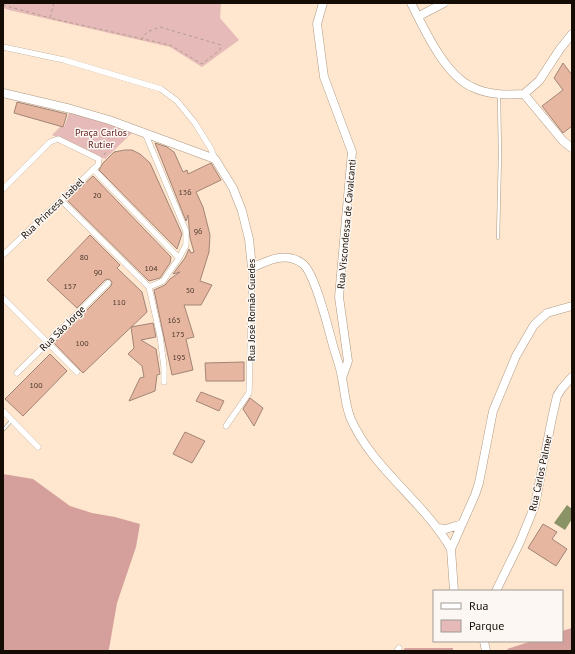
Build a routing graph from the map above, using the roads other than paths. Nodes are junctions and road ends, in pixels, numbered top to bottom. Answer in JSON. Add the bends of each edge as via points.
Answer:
{"nodes":[{"id":1,"x":323,"y":3,"type":"edge"},
{"id":2,"x":411,"y":3,"type":"edge"},
{"id":3,"x":444,"y":3,"type":"edge"},
{"id":4,"x":418,"y":16,"type":"junction"},
{"id":5,"x":572,"y":34,"type":"edge"},
{"id":6,"x":3,"y":46,"type":"edge"},
{"id":7,"x":3,"y":93,"type":"edge"},
{"id":8,"x":499,"y":94,"type":"junction"},
{"id":9,"x":524,"y":94,"type":"junction"},
{"id":10,"x":145,"y":133,"type":"junction"},
{"id":11,"x":572,"y":148,"type":"edge"},
{"id":12,"x":215,"y":159,"type":"junction"},
{"id":13,"x":93,"y":169,"type":"junction"},
{"id":14,"x":3,"y":189,"type":"edge"},
{"id":15,"x":61,"y":200,"type":"junction"},
{"id":16,"x":498,"y":238,"type":"dead end"},
{"id":17,"x":3,"y":255,"type":"edge"},
{"id":18,"x":179,"y":258,"type":"junction"},
{"id":19,"x":252,"y":268,"type":"junction"},
{"id":20,"x":108,"y":283,"type":"dead end"},
{"id":21,"x":149,"y":287,"type":"junction"},
{"id":22,"x":3,"y":298,"type":"edge"},
{"id":23,"x":572,"y":306,"type":"edge"},
{"id":24,"x":47,"y":342,"type":"junction"},
{"id":25,"x":77,"y":372,"type":"dead end"},
{"id":26,"x":17,"y":373,"type":"dead end"},
{"id":27,"x":572,"y":377,"type":"edge"},
{"id":28,"x":342,"y":378,"type":"junction"},
{"id":29,"x":164,"y":382,"type":"dead end"},
{"id":30,"x":3,"y":410,"type":"edge"},
{"id":31,"x":12,"y":420,"type":"junction"},
{"id":32,"x":226,"y":426,"type":"dead end"},
{"id":33,"x":3,"y":430,"type":"edge"},
{"id":34,"x":38,"y":447,"type":"dead end"},
{"id":35,"x":462,"y":524,"type":"junction"},
{"id":36,"x":438,"y":528,"type":"junction"},
{"id":37,"x":451,"y":549,"type":"junction"},
{"id":38,"x":454,"y":590,"type":"edge"},
{"id":39,"x":496,"y":590,"type":"edge"}],
"edges":[{"from":1,"to":28,"type":"street","name":"Rua Viscondessa de Cavalcanti","via":[[317,24],[324,78],[352,152],[339,297],[348,361]]},
{"from":2,"to":4,"type":"street"},
{"from":3,"to":4,"type":"street"},
{"from":4,"to":8,"type":"street","via":[[452,72],[472,87]]},
{"from":5,"to":9,"type":"street","via":[[539,81]]},
{"from":6,"to":12,"type":"street","name":"Rua José Romão Guedes","via":[[64,60],[161,89],[177,102],[195,123]]},
{"from":7,"to":10,"type":"street","via":[[71,109]]},
{"from":8,"to":9,"type":"street"},
{"from":8,"to":16,"type":"lane"},
{"from":9,"to":11,"type":"street","via":[[562,142]]},
{"from":10,"to":12,"type":"street"},
{"from":10,"to":18,"type":"street","via":[[186,232],[186,245]]},
{"from":12,"to":19,"type":"street","name":"Rua José Romão Guedes","via":[[233,188],[242,211],[249,239]]},
{"from":13,"to":14,"type":"street","name":"Rua Princesa Isabel","via":[[98,165],[99,159],[58,139],[50,142]]},
{"from":13,"to":15,"type":"street","name":"Rua Princesa Isabel"},
{"from":13,"to":18,"type":"street"},
{"from":15,"to":17,"type":"street","name":"Rua Princesa Isabel"},
{"from":15,"to":21,"type":"street"},
{"from":18,"to":21,"type":"street","via":[[163,281]]},
{"from":19,"to":28,"type":"street","via":[[279,257],[290,258],[304,264],[317,292]]},
{"from":19,"to":32,"type":"street","name":"Rua José Romão Guedes","via":[[249,393]]},
{"from":20,"to":24,"type":"street","name":"Rua São Jorge"},
{"from":21,"to":29,"type":"street","via":[[160,336]]},
{"from":22,"to":24,"type":"street"},
{"from":23,"to":35,"type":"street","via":[[547,313],[534,325],[516,356],[493,411],[479,483]]},
{"from":24,"to":25,"type":"street"},
{"from":24,"to":26,"type":"street","name":"Rua São Jorge"},
{"from":27,"to":39,"type":"street","name":"Rua Carlos Palmer","via":[[557,396],[535,505]]},
{"from":28,"to":36,"type":"street","via":[[350,416],[360,436],[374,456]]},
{"from":30,"to":31,"type":"street"},
{"from":31,"to":33,"type":"lane"},
{"from":31,"to":34,"type":"street"},
{"from":35,"to":36,"type":"street","via":[[446,529]]},
{"from":35,"to":37,"type":"street"},
{"from":36,"to":37,"type":"street"},
{"from":37,"to":38,"type":"street"}]}
